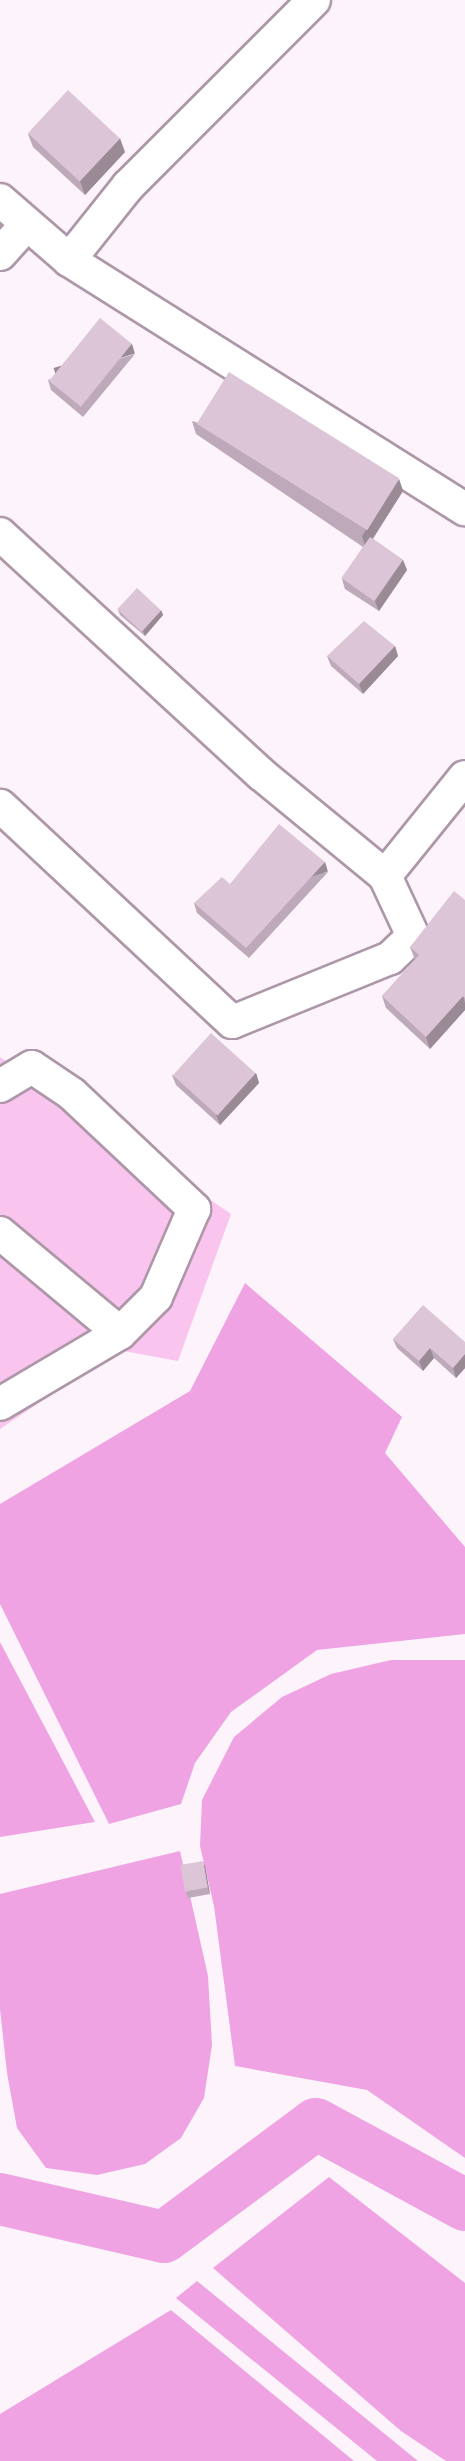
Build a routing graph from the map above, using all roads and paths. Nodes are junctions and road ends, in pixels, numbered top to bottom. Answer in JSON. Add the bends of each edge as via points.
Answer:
{"nodes":[{"id":1,"x":314,"y":0,"type":"edge"},
{"id":2,"x":0,"y":200,"type":"edge"},
{"id":3,"x":25,"y":226,"type":"junction"},
{"id":4,"x":0,"y":254,"type":"edge"},
{"id":5,"x":69,"y":260,"type":"junction"},
{"id":6,"x":465,"y":509,"type":"edge"},
{"id":7,"x":0,"y":534,"type":"edge"},
{"id":8,"x":465,"y":777,"type":"edge"},
{"id":9,"x":0,"y":806,"type":"edge"},
{"id":10,"x":385,"y":876,"type":"junction"},
{"id":11,"x":0,"y":1086,"type":"edge"},
{"id":12,"x":0,"y":1233,"type":"edge"},
{"id":13,"x":120,"y":1333,"type":"junction"},
{"id":14,"x":0,"y":1404,"type":"edge"}],
"edges":[{"from":1,"to":5,"type":"street","via":[[128,186]]},
{"from":2,"to":3,"type":"street"},
{"from":3,"to":4,"type":"street"},
{"from":3,"to":5,"type":"street"},
{"from":5,"to":6,"type":"street"},
{"from":7,"to":10,"type":"street","via":[[261,774]]},
{"from":8,"to":10,"type":"street"},
{"from":9,"to":10,"type":"street","via":[[232,1022],[390,958],[413,936]]},
{"from":11,"to":13,"type":"street","via":[[32,1067],[72,1094],[194,1209],[156,1297]]},
{"from":12,"to":13,"type":"street"},
{"from":13,"to":14,"type":"street"}]}
